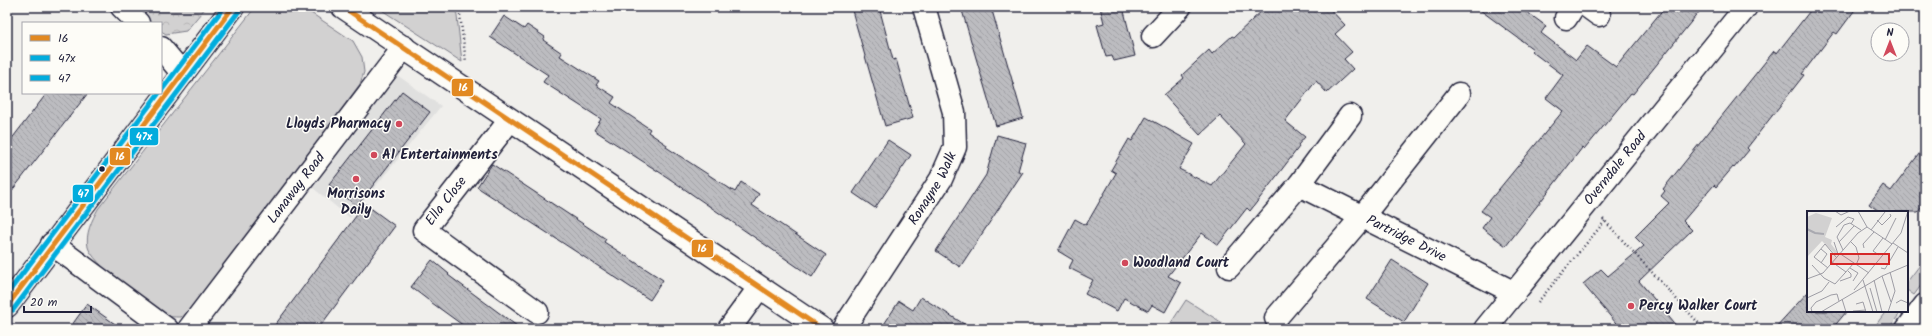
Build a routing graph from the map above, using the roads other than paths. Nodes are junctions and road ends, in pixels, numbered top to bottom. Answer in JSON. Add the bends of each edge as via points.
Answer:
{"nodes":[{"id":1,"x":122,"y":7,"type":"edge"},
{"id":2,"x":233,"y":7,"type":"edge"},
{"id":3,"x":343,"y":7,"type":"edge"},
{"id":4,"x":924,"y":7,"type":"edge"},
{"id":5,"x":1180,"y":7,"type":"edge"},
{"id":6,"x":1746,"y":7,"type":"edge"},
{"id":7,"x":137,"y":22,"type":"edge"},
{"id":8,"x":1153,"y":36,"type":"dead end"},
{"id":9,"x":404,"y":47,"type":"junction"},
{"id":10,"x":162,"y":49,"type":"edge"},
{"id":11,"x":183,"y":74,"type":"junction"},
{"id":12,"x":1459,"y":94,"type":"dead end"},
{"id":13,"x":1350,"y":116,"type":"dead end"},
{"id":14,"x":510,"y":120,"type":"junction"},
{"id":15,"x":1299,"y":185,"type":"junction"},
{"id":16,"x":1362,"y":216,"type":"junction"},
{"id":17,"x":52,"y":244,"type":"junction"},
{"id":18,"x":1228,"y":267,"type":"dead end"},
{"id":19,"x":759,"y":288,"type":"junction"},
{"id":20,"x":1514,"y":292,"type":"junction"},
{"id":21,"x":1925,"y":305,"type":"edge"},
{"id":22,"x":7,"y":306,"type":"edge"},
{"id":23,"x":537,"y":312,"type":"dead end"},
{"id":24,"x":1276,"y":318,"type":"dead end"},
{"id":25,"x":159,"y":327,"type":"edge"},
{"id":26,"x":1910,"y":328,"type":"edge"},
{"id":27,"x":188,"y":329,"type":"edge"},
{"id":28,"x":729,"y":329,"type":"edge"},
{"id":29,"x":822,"y":329,"type":"edge"},
{"id":30,"x":843,"y":329,"type":"edge"},
{"id":31,"x":1486,"y":329,"type":"edge"}],
"edges":[{"from":1,"to":7,"type":"street"},
{"from":2,"to":11,"type":"street"},
{"from":3,"to":9,"type":"street"},
{"from":4,"to":30,"type":"street","name":"Ronayne Walk","via":[[954,112],[955,147],[941,179]]},
{"from":5,"to":8,"type":"street"},
{"from":6,"to":20,"type":"street","name":"Overndale Road"},
{"from":9,"to":14,"type":"street"},
{"from":9,"to":27,"type":"street","name":"Lanaway Road"},
{"from":10,"to":11,"type":"street"},
{"from":11,"to":17,"type":"street"},
{"from":12,"to":16,"type":"street"},
{"from":13,"to":15,"type":"street"},
{"from":14,"to":19,"type":"street"},
{"from":14,"to":23,"type":"street","name":"Ella Close","via":[[424,230]]},
{"from":15,"to":16,"type":"street","name":"Partridge Drive"},
{"from":15,"to":18,"type":"street"},
{"from":16,"to":20,"type":"street","name":"Partridge Drive"},
{"from":16,"to":24,"type":"street"},
{"from":17,"to":22,"type":"street"},
{"from":17,"to":25,"type":"street"},
{"from":19,"to":28,"type":"street"},
{"from":19,"to":29,"type":"street"},
{"from":20,"to":31,"type":"street","name":"Overndale Road"},
{"from":21,"to":26,"type":"street"}]}
